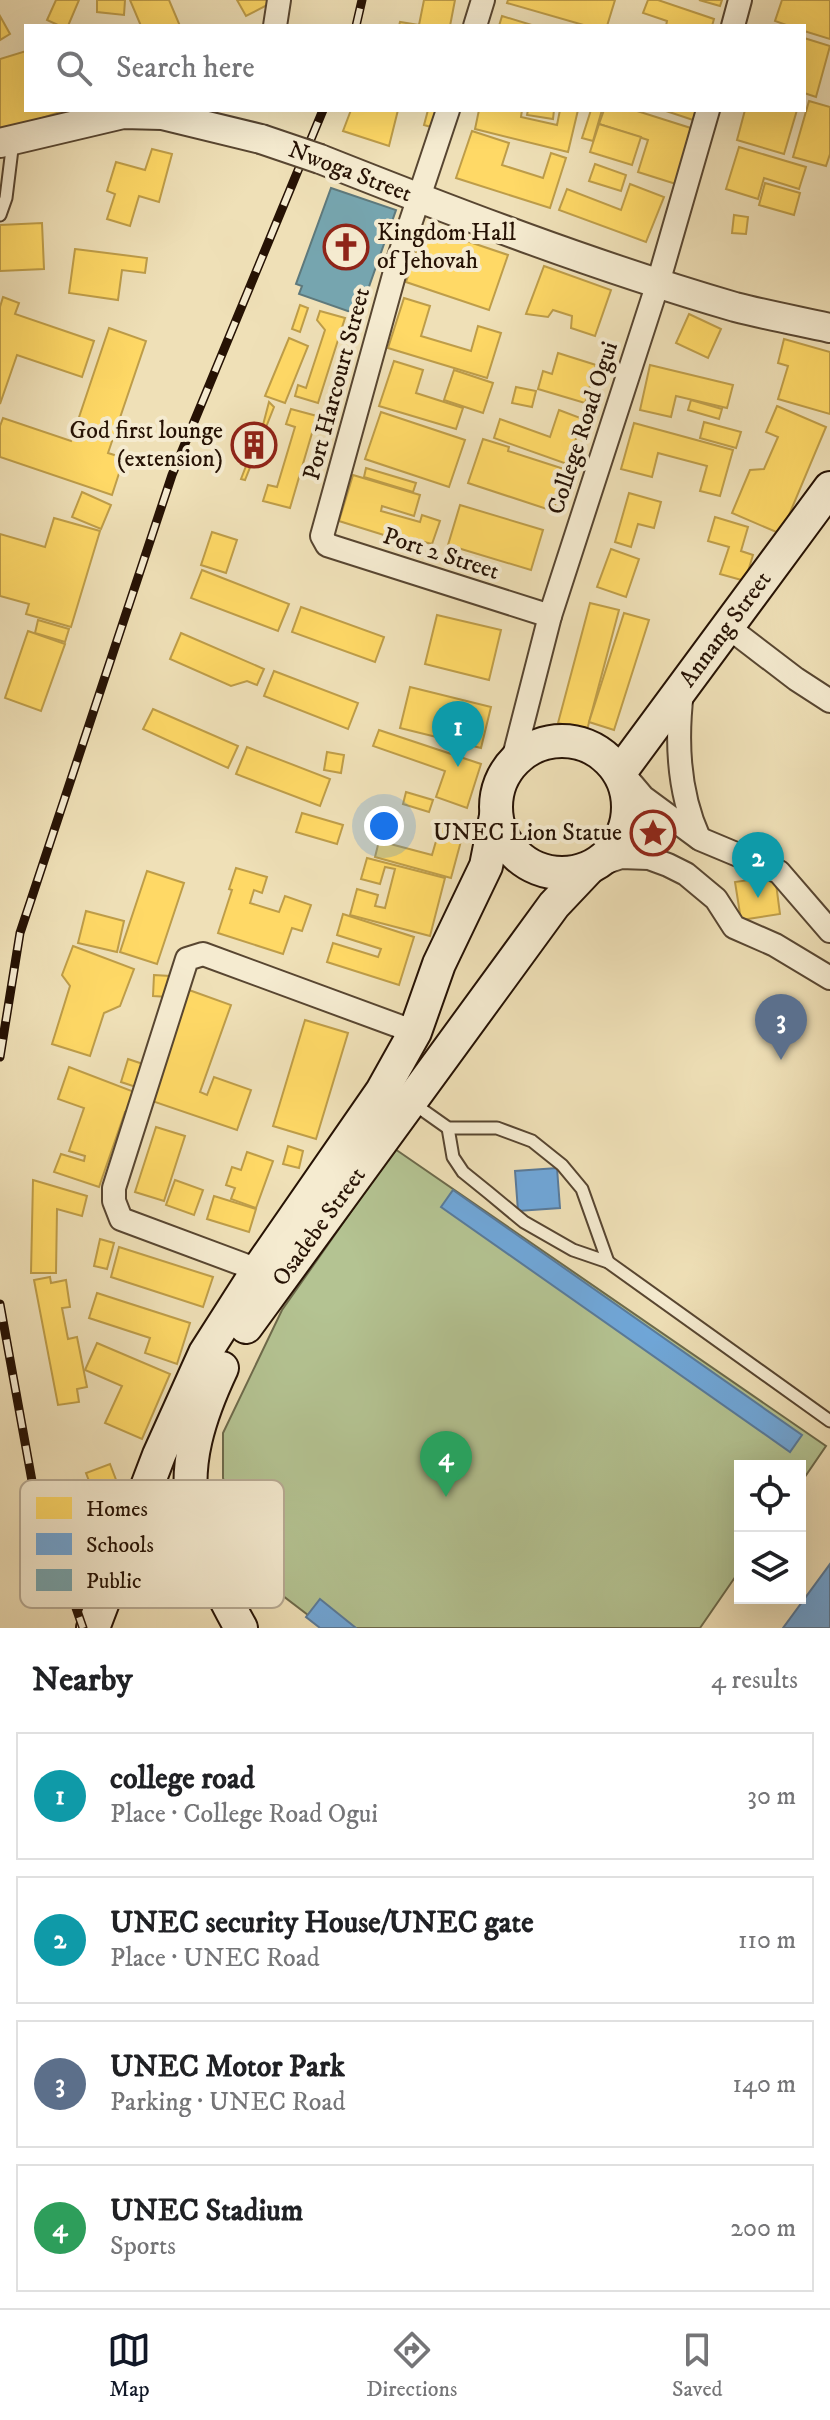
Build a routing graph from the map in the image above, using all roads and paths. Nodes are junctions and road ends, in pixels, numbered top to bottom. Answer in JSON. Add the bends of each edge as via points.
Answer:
{"nodes":[{"id":1,"x":279,"y":0,"type":"edge"},
{"id":2,"x":483,"y":0,"type":"edge"},
{"id":3,"x":740,"y":0,"type":"edge"},
{"id":4,"x":275,"y":24,"type":"edge"},
{"id":5,"x":476,"y":24,"type":"edge"},
{"id":6,"x":734,"y":24,"type":"edge"},
{"id":7,"x":166,"y":112,"type":"edge"},
{"id":8,"x":447,"y":112,"type":"edge"},
{"id":9,"x":707,"y":112,"type":"edge"},
{"id":10,"x":7,"y":142,"type":"edge"},
{"id":11,"x":417,"y":198,"type":"junction"},
{"id":12,"x":0,"y":215,"type":"edge"},
{"id":13,"x":658,"y":283,"type":"junction"},
{"id":14,"x":830,"y":328,"type":"edge"},
{"id":15,"x":830,"y":488,"type":"edge"},
{"id":16,"x":322,"y":536,"type":"joint"},
{"id":17,"x":550,"y":616,"type":"junction"},
{"id":18,"x":728,"y":627,"type":"junction"},
{"id":19,"x":683,"y":689,"type":"junction"},
{"id":20,"x":830,"y":701,"type":"edge"},
{"id":21,"x":512,"y":764,"type":"junction"},
{"id":22,"x":621,"y":771,"type":"junction"},
{"id":23,"x":496,"y":816,"type":"junction"},
{"id":24,"x":700,"y":839,"type":"junction"},
{"id":25,"x":589,"y":868,"type":"junction"},
{"id":26,"x":830,"y":931,"type":"edge"},
{"id":27,"x":830,"y":978,"type":"edge"},
{"id":28,"x":415,"y":1032,"type":"junction"},
{"id":29,"x":412,"y":1103,"type":"junction"},
{"id":30,"x":448,"y":1128,"type":"junction"},
{"id":31,"x":608,"y":1262,"type":"junction"},
{"id":32,"x":258,"y":1270,"type":"junction"},
{"id":33,"x":830,"y":1421,"type":"edge"},
{"id":34,"x":152,"y":1472,"type":"junction"},
{"id":35,"x":149,"y":1480,"type":"edge"},
{"id":36,"x":172,"y":1480,"type":"edge"},
{"id":37,"x":190,"y":1480,"type":"edge"},
{"id":38,"x":101,"y":1608,"type":"edge"},
{"id":39,"x":231,"y":1608,"type":"edge"},
{"id":40,"x":93,"y":1628,"type":"edge"},
{"id":41,"x":241,"y":1628,"type":"edge"}],
"edges":[{"from":1,"to":4,"type":"street"},
{"from":2,"to":5,"type":"street"},
{"from":3,"to":6,"type":"street"},
{"from":7,"to":10,"type":"street","name":"Nwoga Street","via":[[123,114]]},
{"from":7,"to":11,"type":"street","name":"Nwoga Street","bridge":true,"via":[[320,159]]},
{"from":8,"to":11,"type":"street","name":"Port Harcourt Street"},
{"from":9,"to":13,"type":"street","name":"College Road Ogui"},
{"from":10,"to":12,"type":"lane","via":[[6,198]]},
{"from":11,"to":13,"type":"street","name":"Nwoga Street"},
{"from":11,"to":16,"type":"street","name":"Port Harcourt Street"},
{"from":13,"to":14,"type":"street","name":"Nwoga Street"},
{"from":13,"to":17,"type":"street","name":"College Road Ogui"},
{"from":15,"to":18,"type":"main road","name":"Annang Street"},
{"from":16,"to":17,"type":"street","name":"Port 2 Street","via":[[327,545]]},
{"from":17,"to":21,"type":"street","name":"College Road Ogui"},
{"from":18,"to":19,"type":"main road","name":"Annang Street"},
{"from":18,"to":20,"type":"street"},
{"from":19,"to":22,"type":"main road","name":"Annang Street"},
{"from":19,"to":24,"type":"street","via":[[680,767]]},
{"from":21,"to":22,"type":"main road","via":[[525,752],[563,741],[600,752]]},
{"from":21,"to":23,"type":"main road","via":[[496,796]]},
{"from":22,"to":24,"type":"street","via":[[643,797]]},
{"from":22,"to":25,"type":"main road","via":[[629,803],[627,823],[620,842]]},
{"from":23,"to":25,"type":"main road","via":[[508,845],[531,866],[550,873]]},
{"from":23,"to":28,"type":"main road","name":"Osadebe Street","via":[[486,866],[439,964]]},
{"from":24,"to":26,"type":"street","via":[[779,872]]},
{"from":25,"to":27,"type":"street","via":[[621,857],[668,865],[716,899],[734,927]]},
{"from":25,"to":29,"type":"main road","name":"Osadebe Street","via":[[554,905]]},
{"from":28,"to":32,"type":"main road","name":"Osadebe Street","via":[[382,1091]]},
{"from":28,"to":32,"type":"street","name":"Osadebe Street","via":[[203,954],[187,959],[114,1201],[121,1219]]},
{"from":29,"to":30,"type":"lane"},
{"from":29,"to":37,"type":"main road","name":"Osadebe Street","via":[[231,1352],[206,1405]]},
{"from":30,"to":31,"type":"lane","via":[[453,1157],[463,1172],[524,1222],[573,1250]]},
{"from":30,"to":31,"type":"lane","via":[[497,1128],[532,1141],[562,1165],[582,1189]]},
{"from":31,"to":33,"type":"lane"},
{"from":32,"to":34,"type":"main road","name":"Osadebe Street","via":[[205,1353]]},
{"from":34,"to":35,"type":"main road","name":"Osadebe Street"},
{"from":34,"to":36,"type":"main road"},
{"from":38,"to":40,"type":"main road","name":"Osadebe Street"},
{"from":39,"to":41,"type":"main road","name":"Osadebe Street"}]}
